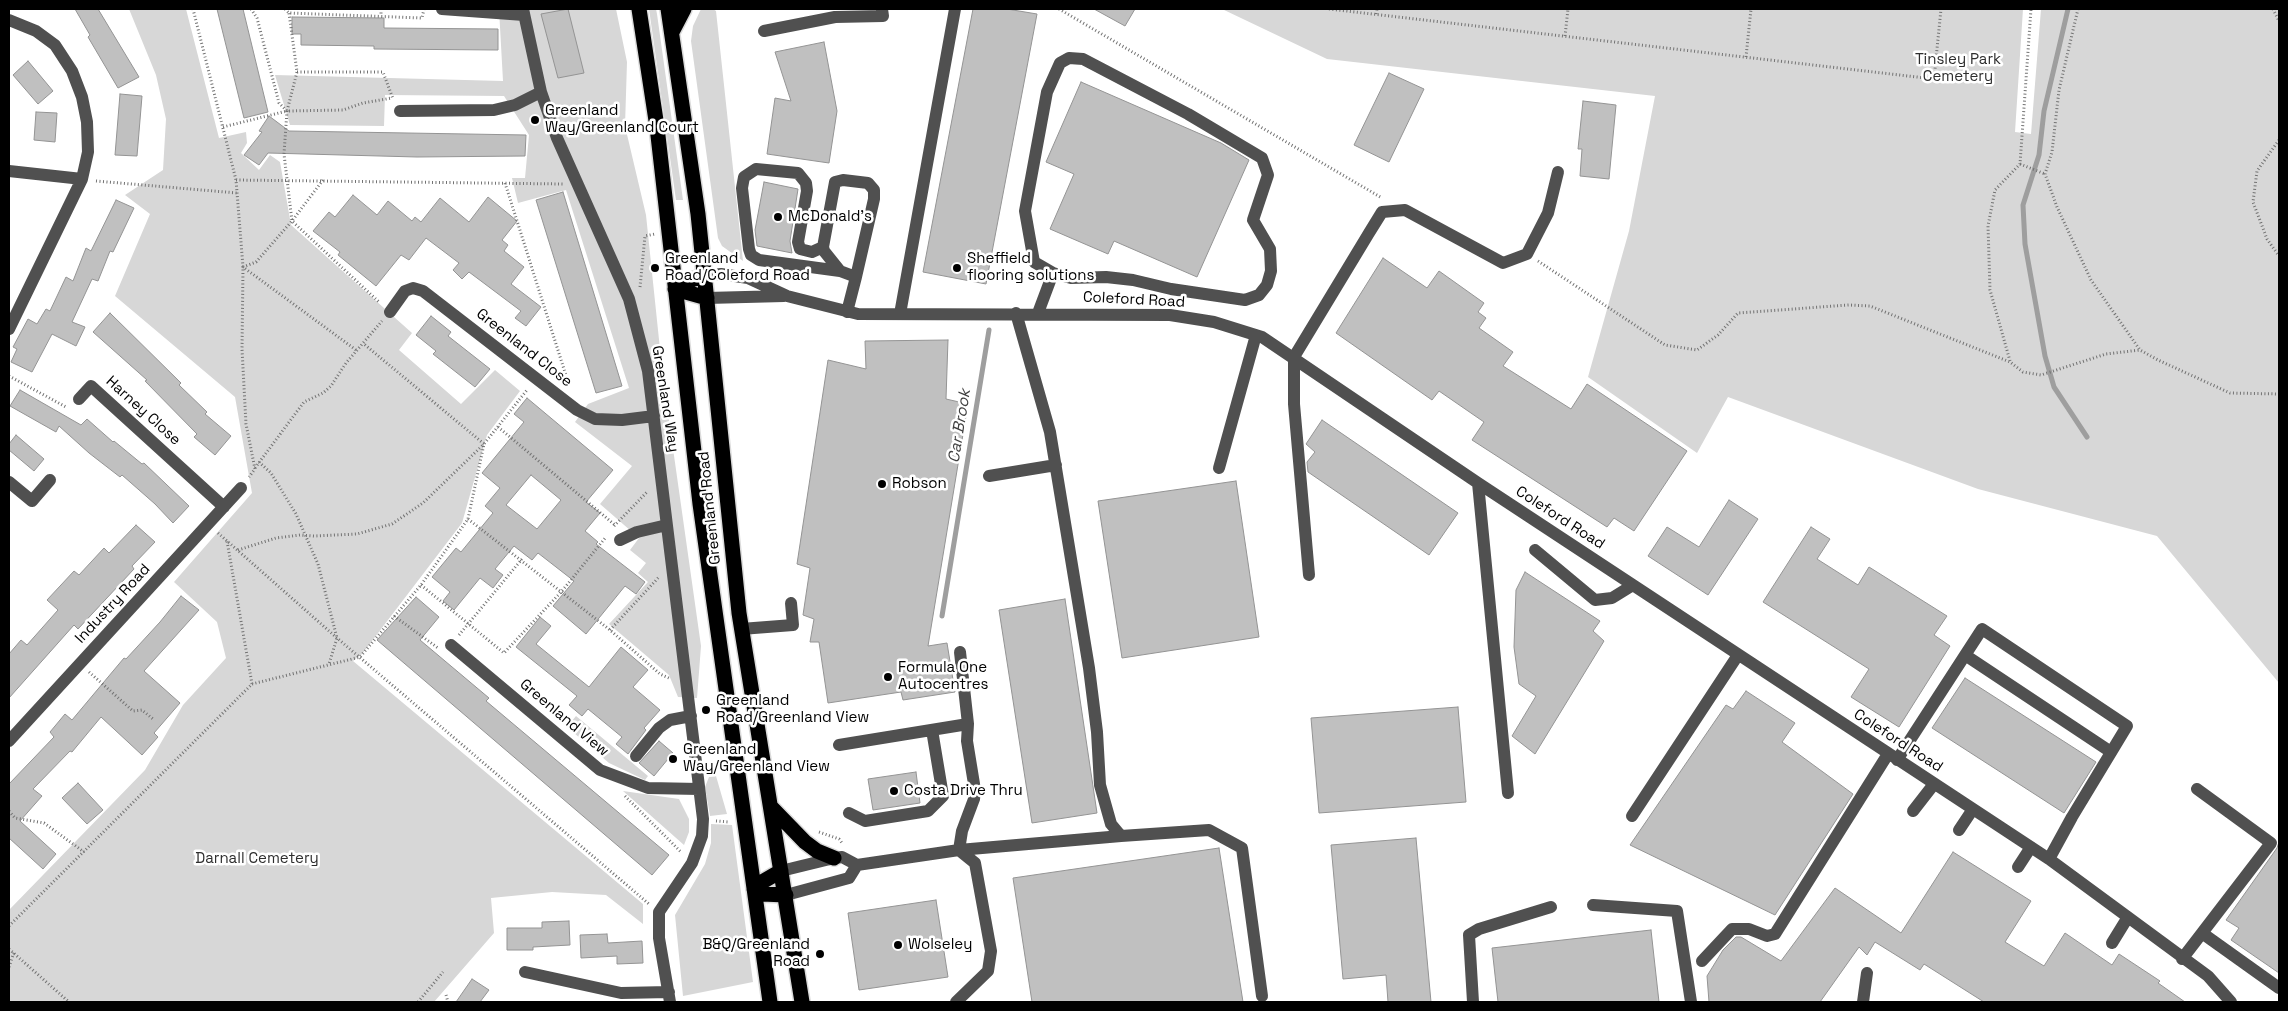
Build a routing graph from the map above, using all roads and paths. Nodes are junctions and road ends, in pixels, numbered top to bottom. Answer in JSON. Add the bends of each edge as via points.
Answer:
{"nodes":[{"id":1,"x":193,"y":9,"type":"edge"},
{"id":2,"x":251,"y":9,"type":"edge"},
{"id":3,"x":285,"y":9,"type":"edge"},
{"id":4,"x":381,"y":9,"type":"edge"},
{"id":5,"x":424,"y":9,"type":"edge"},
{"id":6,"x":442,"y":9,"type":"edge"},
{"id":7,"x":639,"y":9,"type":"edge"},
{"id":8,"x":668,"y":9,"type":"edge"},
{"id":9,"x":684,"y":9,"type":"edge"},
{"id":10,"x":882,"y":9,"type":"edge"},
{"id":11,"x":955,"y":9,"type":"edge"},
{"id":12,"x":1060,"y":9,"type":"edge"},
{"id":13,"x":1329,"y":9,"type":"edge"},
{"id":14,"x":1376,"y":9,"type":"edge"},
{"id":15,"x":1568,"y":9,"type":"edge"},
{"id":16,"x":1751,"y":9,"type":"edge"},
{"id":17,"x":1941,"y":9,"type":"edge"},
{"id":18,"x":2031,"y":9,"type":"edge"},
{"id":19,"x":2078,"y":9,"type":"edge"},
{"id":20,"x":2273,"y":9,"type":"edge"},
{"id":21,"x":524,"y":12,"type":"edge"},
{"id":22,"x":289,"y":13,"type":"junction"},
{"id":23,"x":1376,"y":14,"type":"junction"},
{"id":24,"x":381,"y":16,"type":"junction"},
{"id":25,"x":9,"y":20,"type":"edge"},
{"id":26,"x":2279,"y":20,"type":"edge"},
{"id":27,"x":764,"y":31,"type":"dead end"},
{"id":28,"x":672,"y":32,"type":"junction"},
{"id":29,"x":1566,"y":36,"type":"junction"},
{"id":30,"x":1746,"y":57,"type":"junction"},
{"id":31,"x":297,"y":72,"type":"junction"},
{"id":32,"x":541,"y":92,"type":"junction"},
{"id":33,"x":393,"y":98,"type":"junction"},
{"id":34,"x":287,"y":111,"type":"junction"},
{"id":35,"x":400,"y":111,"type":"joint"},
{"id":36,"x":223,"y":127,"type":"junction"},
{"id":37,"x":2279,"y":140,"type":"edge"},
{"id":38,"x":2020,"y":164,"type":"junction"},
{"id":39,"x":9,"y":171,"type":"edge"},
{"id":40,"x":1558,"y":172,"type":"dead end"},
{"id":41,"x":2045,"y":174,"type":"junction"},
{"id":42,"x":286,"y":179,"type":"junction"},
{"id":43,"x":82,"y":180,"type":"junction"},
{"id":44,"x":236,"y":180,"type":"junction"},
{"id":45,"x":323,"y":180,"type":"junction"},
{"id":46,"x":506,"y":183,"type":"junction"},
{"id":47,"x":576,"y":184,"type":"junction"},
{"id":48,"x":237,"y":193,"type":"junction"},
{"id":49,"x":1396,"y":209,"type":"junction"},
{"id":50,"x":292,"y":221,"type":"junction"},
{"id":51,"x":668,"y":232,"type":"junction"},
{"id":52,"x":824,"y":243,"type":"junction"},
{"id":53,"x":1527,"y":254,"type":"junction"},
{"id":54,"x":2279,"y":256,"type":"edge"},
{"id":55,"x":243,"y":267,"type":"junction"},
{"id":56,"x":840,"y":271,"type":"junction"},
{"id":57,"x":1053,"y":273,"type":"junction"},
{"id":58,"x":705,"y":276,"type":"junction"},
{"id":59,"x":856,"y":278,"type":"junction"},
{"id":60,"x":675,"y":289,"type":"junction"},
{"id":61,"x":787,"y":296,"type":"junction"},
{"id":62,"x":707,"y":298,"type":"junction"},
{"id":63,"x":629,"y":299,"type":"junction"},
{"id":64,"x":13,"y":312,"type":"edge"},
{"id":65,"x":390,"y":312,"type":"junction"},
{"id":66,"x":847,"y":312,"type":"junction"},
{"id":67,"x":1016,"y":313,"type":"junction"},
{"id":68,"x":1038,"y":313,"type":"junction"},
{"id":69,"x":900,"y":314,"type":"junction"},
{"id":70,"x":9,"y":329,"type":"edge"},
{"id":71,"x":1256,"y":335,"type":"junction"},
{"id":72,"x":364,"y":344,"type":"junction"},
{"id":73,"x":356,"y":350,"type":"junction"},
{"id":74,"x":2140,"y":350,"type":"junction"},
{"id":75,"x":1294,"y":357,"type":"junction"},
{"id":76,"x":2010,"y":362,"type":"junction"},
{"id":77,"x":9,"y":376,"type":"edge"},
{"id":78,"x":536,"y":378,"type":"junction"},
{"id":79,"x":2279,"y":394,"type":"edge"},
{"id":80,"x":79,"y":399,"type":"joint"},
{"id":81,"x":577,"y":410,"type":"junction"},
{"id":82,"x":654,"y":416,"type":"junction"},
{"id":83,"x":498,"y":426,"type":"junction"},
{"id":84,"x":484,"y":444,"type":"junction"},
{"id":85,"x":259,"y":462,"type":"junction"},
{"id":86,"x":1056,"y":465,"type":"junction"},
{"id":87,"x":1219,"y":468,"type":"dead end"},
{"id":88,"x":255,"y":469,"type":"junction"},
{"id":89,"x":989,"y":476,"type":"dead end"},
{"id":90,"x":661,"y":478,"type":"junction"},
{"id":91,"x":50,"y":480,"type":"dead end"},
{"id":92,"x":9,"y":482,"type":"edge"},
{"id":93,"x":1478,"y":483,"type":"junction"},
{"id":94,"x":241,"y":488,"type":"joint"},
{"id":95,"x":224,"y":508,"type":"junction"},
{"id":96,"x":468,"y":519,"type":"junction"},
{"id":97,"x":209,"y":524,"type":"junction"},
{"id":98,"x":615,"y":525,"type":"junction"},
{"id":99,"x":666,"y":525,"type":"junction"},
{"id":100,"x":306,"y":536,"type":"junction"},
{"id":101,"x":226,"y":540,"type":"junction"},
{"id":102,"x":620,"y":540,"type":"dead end"},
{"id":103,"x":238,"y":550,"type":"junction"},
{"id":104,"x":1534,"y":550,"type":"dead end"},
{"id":105,"x":522,"y":559,"type":"junction"},
{"id":106,"x":672,"y":562,"type":"junction"},
{"id":107,"x":1309,"y":575,"type":"dead end"},
{"id":108,"x":421,"y":585,"type":"junction"},
{"id":109,"x":1633,"y":585,"type":"junction"},
{"id":110,"x":562,"y":591,"type":"junction"},
{"id":111,"x":791,"y":603,"type":"dead end"},
{"id":112,"x":394,"y":616,"type":"junction"},
{"id":113,"x":468,"y":624,"type":"junction"},
{"id":114,"x":741,"y":629,"type":"junction"},
{"id":115,"x":610,"y":630,"type":"junction"},
{"id":116,"x":337,"y":638,"type":"junction"},
{"id":117,"x":451,"y":645,"type":"junction"},
{"id":118,"x":960,"y":652,"type":"dead end"},
{"id":119,"x":1738,"y":655,"type":"junction"},
{"id":120,"x":1965,"y":655,"type":"junction"},
{"id":121,"x":360,"y":657,"type":"junction"},
{"id":122,"x":80,"y":664,"type":"junction"},
{"id":123,"x":329,"y":665,"type":"junction"},
{"id":124,"x":252,"y":684,"type":"junction"},
{"id":125,"x":687,"y":687,"type":"junction"},
{"id":126,"x":691,"y":716,"type":"junction"},
{"id":127,"x":153,"y":719,"type":"dead end"},
{"id":128,"x":968,"y":724,"type":"junction"},
{"id":129,"x":932,"y":730,"type":"junction"},
{"id":130,"x":9,"y":741,"type":"edge"},
{"id":131,"x":839,"y":745,"type":"dead end"},
{"id":132,"x":2111,"y":752,"type":"junction"},
{"id":133,"x":636,"y":756,"type":"dead end"},
{"id":134,"x":1893,"y":757,"type":"junction"},
{"id":135,"x":1934,"y":784,"type":"junction"},
{"id":136,"x":699,"y":789,"type":"junction"},
{"id":137,"x":2197,"y":789,"type":"dead end"},
{"id":138,"x":620,"y":790,"type":"dead end"},
{"id":139,"x":1508,"y":793,"type":"dead end"},
{"id":140,"x":772,"y":808,"type":"junction"},
{"id":141,"x":1973,"y":809,"type":"junction"},
{"id":142,"x":9,"y":811,"type":"edge"},
{"id":143,"x":1913,"y":811,"type":"dead end"},
{"id":144,"x":849,"y":813,"type":"dead end"},
{"id":145,"x":1632,"y":816,"type":"dead end"},
{"id":146,"x":1959,"y":830,"type":"dead end"},
{"id":147,"x":1121,"y":836,"type":"junction"},
{"id":148,"x":2031,"y":847,"type":"junction"},
{"id":149,"x":959,"y":850,"type":"junction"},
{"id":150,"x":84,"y":852,"type":"junction"},
{"id":151,"x":834,"y":858,"type":"junction"},
{"id":152,"x":2049,"y":859,"type":"junction"},
{"id":153,"x":692,"y":863,"type":"junction"},
{"id":154,"x":857,"y":865,"type":"junction"},
{"id":155,"x":2018,"y":867,"type":"dead end"},
{"id":156,"x":781,"y":871,"type":"junction"},
{"id":157,"x":754,"y":890,"type":"junction"},
{"id":158,"x":786,"y":895,"type":"junction"},
{"id":159,"x":1593,"y":905,"type":"dead end"},
{"id":160,"x":1551,"y":907,"type":"dead end"},
{"id":161,"x":659,"y":912,"type":"junction"},
{"id":162,"x":2128,"y":917,"type":"junction"},
{"id":163,"x":9,"y":926,"type":"edge"},
{"id":164,"x":2202,"y":933,"type":"junction"},
{"id":165,"x":2112,"y":943,"type":"dead end"},
{"id":166,"x":9,"y":949,"type":"edge"},
{"id":167,"x":14,"y":952,"type":"junction"},
{"id":168,"x":2182,"y":959,"type":"junction"},
{"id":169,"x":1702,"y":961,"type":"dead end"},
{"id":170,"x":9,"y":966,"type":"edge"},
{"id":171,"x":443,"y":972,"type":"dead end"},
{"id":172,"x":525,"y":972,"type":"dead end"},
{"id":173,"x":1867,"y":973,"type":"dead end"},
{"id":174,"x":2279,"y":988,"type":"edge"},
{"id":175,"x":446,"y":995,"type":"dead end"},
{"id":176,"x":1262,"y":996,"type":"dead end"},
{"id":177,"x":669,"y":997,"type":"edge"},
{"id":178,"x":69,"y":1002,"type":"edge"},
{"id":179,"x":418,"y":1002,"type":"edge"},
{"id":180,"x":448,"y":1002,"type":"edge"},
{"id":181,"x":770,"y":1002,"type":"edge"},
{"id":182,"x":802,"y":1002,"type":"edge"},
{"id":183,"x":956,"y":1002,"type":"edge"},
{"id":184,"x":1473,"y":1002,"type":"edge"},
{"id":185,"x":1691,"y":1002,"type":"edge"},
{"id":186,"x":1863,"y":1002,"type":"edge"},
{"id":187,"x":2231,"y":1002,"type":"edge"}],
"edges":[{"from":1,"to":36,"type":"path"},
{"from":2,"to":34,"type":"path","via":[[257,18],[279,102]]},
{"from":3,"to":22,"type":"path"},
{"from":4,"to":24,"type":"path"},
{"from":5,"to":24,"type":"path","via":[[422,18]]},
{"from":6,"to":21,"type":"street","name":"Greenland Way"},
{"from":7,"to":51,"type":"highway","name":"Greenland Road","via":[[657,127]]},
{"from":8,"to":28,"type":"highway","name":"Greenland Road"},
{"from":9,"to":28,"type":"highway"},
{"from":10,"to":27,"type":"street","via":[[883,16],[835,17]]},
{"from":11,"to":69,"type":"street"},
{"from":12,"to":49,"type":"path","via":[[1386,200]]},
{"from":13,"to":23,"type":"path"},
{"from":14,"to":23,"type":"path"},
{"from":15,"to":29,"type":"path"},
{"from":16,"to":30,"type":"path"},
{"from":17,"to":30,"type":"path","via":[[1934,79]]},
{"from":18,"to":38,"type":"path"},
{"from":19,"to":41,"type":"path","via":[[2059,90],[2052,152]]},
{"from":20,"to":26,"type":"path"},
{"from":21,"to":32,"type":"street","name":"Greenland Way"},
{"from":22,"to":24,"type":"path"},
{"from":22,"to":31,"type":"path"},
{"from":23,"to":29,"type":"path"},
{"from":25,"to":43,"type":"street","via":[[36,31],[55,45],[72,71],[82,97],[86,122],[88,152]]},
{"from":28,"to":58,"type":"highway","name":"Greenland Road"},
{"from":29,"to":30,"type":"path"},
{"from":31,"to":33,"type":"path","via":[[383,72]]},
{"from":31,"to":34,"type":"path"},
{"from":32,"to":35,"type":"street","via":[[515,105],[494,110]]},
{"from":32,"to":47,"type":"street","name":"Greenland Way"},
{"from":33,"to":34,"type":"path","via":[[363,102],[343,110]]},
{"from":33,"to":35,"type":"path"},
{"from":34,"to":36,"type":"path"},
{"from":34,"to":42,"type":"path"},
{"from":36,"to":44,"type":"path"},
{"from":37,"to":54,"type":"path","via":[[2257,171],[2253,202],[2267,239]]},
{"from":38,"to":41,"type":"path"},
{"from":38,"to":76,"type":"path","via":[[1995,190],[1988,226],[1990,290]]},
{"from":39,"to":43,"type":"street"},
{"from":40,"to":53,"type":"street","via":[[1548,213]]},
{"from":41,"to":74,"type":"path","via":[[2091,280]]},
{"from":42,"to":44,"type":"path"},
{"from":42,"to":45,"type":"path"},
{"from":42,"to":50,"type":"path"},
{"from":43,"to":48,"type":"path"},
{"from":43,"to":64,"type":"street"},
{"from":44,"to":48,"type":"path"},
{"from":45,"to":46,"type":"path"},
{"from":45,"to":50,"type":"path"},
{"from":46,"to":47,"type":"path"},
{"from":46,"to":81,"type":"path"},
{"from":47,"to":63,"type":"street","name":"Greenland Way"},
{"from":48,"to":55,"type":"path"},
{"from":49,"to":53,"type":"street","via":[[1405,210],[1504,264]]},
{"from":49,"to":75,"type":"street","via":[[1382,212]]},
{"from":50,"to":55,"type":"path","via":[[256,262]]},
{"from":50,"to":65,"type":"path"},
{"from":51,"to":60,"type":"highway","name":"Greenland Road"},
{"from":51,"to":63,"type":"path","via":[[645,236],[638,298]]},
{"from":52,"to":56,"type":"street","via":[[824,251]]},
{"from":52,"to":56,"type":"street","via":[[812,252],[800,249],[798,242],[807,191],[806,183],[798,173],[756,169],[744,177],[742,188],[751,255],[759,260]]},
{"from":52,"to":59,"type":"street","via":[[835,182],[868,183],[874,190],[874,199]]},
{"from":53,"to":76,"type":"path","via":[[1665,344],[1697,350],[1718,335],[1738,314],[1870,306]]},
{"from":55,"to":73,"type":"path"},
{"from":55,"to":88,"type":"path","via":[[242,349],[246,415]]},
{"from":56,"to":59,"type":"street"},
{"from":57,"to":57,"type":"street","via":[[1034,262],[1025,211],[1047,92],[1060,63],[1068,58],[1083,60],[1188,114],[1262,158],[1268,176],[1254,220],[1270,249],[1271,271],[1267,285],[1259,295],[1245,300],[1133,280],[1071,278]]},
{"from":57,"to":68,"type":"street"},
{"from":58,"to":60,"type":"highway","via":[[687,281]]},
{"from":58,"to":61,"type":"street","name":"Coleford Road","via":[[721,274],[748,278]]},
{"from":58,"to":62,"type":"highway","name":"Greenland Road"},
{"from":59,"to":66,"type":"street"},
{"from":60,"to":62,"type":"highway"},
{"from":60,"to":157,"type":"highway","name":"Greenland Road","via":[[700,504]]},
{"from":61,"to":62,"type":"street","name":"Coleford Road"},
{"from":61,"to":66,"type":"street","name":"Coleford Road"},
{"from":62,"to":114,"type":"highway","name":"Greenland Road"},
{"from":63,"to":82,"type":"street","name":"Greenland Way","via":[[648,371]]},
{"from":64,"to":70,"type":"street"},
{"from":65,"to":72,"type":"path"},
{"from":65,"to":78,"type":"street","name":"Greenland Close","via":[[404,291],[413,288],[423,290]]},
{"from":66,"to":69,"type":"street","name":"Coleford Road"},
{"from":67,"to":68,"type":"street","name":"Coleford Road"},
{"from":67,"to":69,"type":"street","name":"Coleford Road"},
{"from":67,"to":86,"type":"street","via":[[1050,432]]},
{"from":68,"to":71,"type":"street","name":"Coleford Road","via":[[1170,315],[1214,322]]},
{"from":71,"to":75,"type":"street","name":"Coleford Road"},
{"from":71,"to":87,"type":"street"},
{"from":72,"to":73,"type":"path"},
{"from":72,"to":84,"type":"path"},
{"from":73,"to":85,"type":"path","via":[[331,386],[304,402]]},
{"from":74,"to":76,"type":"path","via":[[2106,354],[2041,375],[2023,372]]},
{"from":74,"to":79,"type":"path","via":[[2230,393]]},
{"from":75,"to":93,"type":"street","name":"Coleford Road"},
{"from":75,"to":107,"type":"street","via":[[1294,404]]},
{"from":77,"to":80,"type":"path","via":[[67,408]]},
{"from":78,"to":81,"type":"street","name":"Greenland Close"},
{"from":78,"to":83,"type":"path"},
{"from":80,"to":95,"type":"street","name":"Harney Close","via":[[92,386]]},
{"from":81,"to":82,"type":"street","name":"Greenland Close","via":[[595,419]]},
{"from":82,"to":90,"type":"street","name":"Greenland Way"},
{"from":83,"to":84,"type":"path"},
{"from":83,"to":98,"type":"path"},
{"from":84,"to":96,"type":"path"},
{"from":84,"to":100,"type":"path","via":[[423,502],[392,524],[357,534]]},
{"from":85,"to":88,"type":"path"},
{"from":85,"to":100,"type":"path","via":[[271,473]]},
{"from":86,"to":89,"type":"street"},
{"from":86,"to":147,"type":"street","via":[[1089,668],[1100,785],[1112,824]]},
{"from":88,"to":94,"type":"path"},
{"from":90,"to":98,"type":"path"},
{"from":90,"to":99,"type":"street","name":"Greenland Way"},
{"from":91,"to":92,"type":"street","via":[[32,501]]},
{"from":93,"to":109,"type":"street","name":"Coleford Road"},
{"from":93,"to":139,"type":"street"},
{"from":94,"to":95,"type":"street","name":"Industry Road"},
{"from":95,"to":97,"type":"street","name":"Industry Road"},
{"from":96,"to":105,"type":"path"},
{"from":96,"to":108,"type":"path"},
{"from":97,"to":101,"type":"path"},
{"from":97,"to":122,"type":"street","name":"Industry Road"},
{"from":98,"to":110,"type":"path"},
{"from":99,"to":102,"type":"street"},
{"from":99,"to":106,"type":"street","name":"Greenland Way"},
{"from":100,"to":103,"type":"path","via":[[276,538]]},
{"from":100,"to":116,"type":"path","via":[[318,564]]},
{"from":101,"to":103,"type":"path"},
{"from":101,"to":124,"type":"path"},
{"from":103,"to":116,"type":"path"},
{"from":104,"to":109,"type":"street","via":[[1595,600],[1612,598]]},
{"from":105,"to":110,"type":"path"},
{"from":105,"to":113,"type":"path"},
{"from":106,"to":115,"type":"path"},
{"from":106,"to":125,"type":"street","name":"Greenland Way"},
{"from":108,"to":112,"type":"path"},
{"from":108,"to":113,"type":"path"},
{"from":109,"to":119,"type":"street","name":"Coleford Road"},
{"from":110,"to":113,"type":"path","via":[[504,653]]},
{"from":110,"to":115,"type":"path"},
{"from":111,"to":114,"type":"street","via":[[793,625]]},
{"from":112,"to":117,"type":"path","via":[[444,653]]},
{"from":112,"to":121,"type":"path"},
{"from":113,"to":117,"type":"path"},
{"from":114,"to":140,"type":"highway","name":"Greenland Road"},
{"from":115,"to":125,"type":"path","via":[[660,674]]},
{"from":116,"to":121,"type":"path"},
{"from":116,"to":123,"type":"path"},
{"from":117,"to":136,"type":"street","name":"Greenland View","via":[[600,770],[648,788]]},
{"from":118,"to":128,"type":"street"},
{"from":119,"to":134,"type":"street","name":"Coleford Road"},
{"from":119,"to":145,"type":"street"},
{"from":120,"to":132,"type":"street"},
{"from":120,"to":132,"type":"street","via":[[1982,629],[2127,726]]},
{"from":120,"to":134,"type":"street"},
{"from":121,"to":123,"type":"path"},
{"from":121,"to":161,"type":"path"},
{"from":122,"to":127,"type":"path","via":[[133,711],[142,710]]},
{"from":122,"to":130,"type":"street","name":"Industry Road"},
{"from":123,"to":124,"type":"path"},
{"from":124,"to":150,"type":"path"},
{"from":125,"to":126,"type":"street","name":"Greenland Way"},
{"from":126,"to":133,"type":"street","via":[[670,720],[659,728]]},
{"from":126,"to":136,"type":"street","name":"Greenland Way"},
{"from":128,"to":129,"type":"street"},
{"from":128,"to":149,"type":"street","via":[[967,741],[975,790]]},
{"from":129,"to":131,"type":"street"},
{"from":129,"to":144,"type":"street","via":[[943,796],[928,811],[865,821]]},
{"from":132,"to":152,"type":"street"},
{"from":134,"to":135,"type":"street","name":"Coleford Road"},
{"from":134,"to":169,"type":"street","via":[[1775,934],[1766,936],[1749,929],[1732,929]]},
{"from":135,"to":141,"type":"street","name":"Coleford Road"},
{"from":135,"to":143,"type":"street"},
{"from":136,"to":153,"type":"street","name":"Greenland Way","via":[[702,836]]},
{"from":137,"to":164,"type":"street","via":[[2271,843]]},
{"from":138,"to":153,"type":"path"},
{"from":140,"to":151,"type":"highway","via":[[805,842]]},
{"from":140,"to":156,"type":"highway","name":"Greenland Road"},
{"from":141,"to":146,"type":"street"},
{"from":141,"to":148,"type":"street","name":"Coleford Road"},
{"from":142,"to":150,"type":"path","via":[[15,818],[44,823]]},
{"from":147,"to":149,"type":"street"},
{"from":147,"to":176,"type":"street","via":[[1210,830],[1242,848]]},
{"from":148,"to":152,"type":"street","name":"Coleford Road"},
{"from":148,"to":155,"type":"street"},
{"from":149,"to":154,"type":"street"},
{"from":149,"to":183,"type":"street","via":[[975,863],[991,952],[988,971]]},
{"from":150,"to":163,"type":"path"},
{"from":151,"to":154,"type":"street","via":[[842,857]]},
{"from":151,"to":156,"type":"street"},
{"from":152,"to":162,"type":"street","name":"Coleford Road"},
{"from":153,"to":161,"type":"street","name":"Greenland Way"},
{"from":154,"to":158,"type":"street","via":[[849,878]]},
{"from":156,"to":157,"type":"highway"},
{"from":156,"to":158,"type":"highway","name":"Greenland Road"},
{"from":157,"to":158,"type":"highway","via":[[762,894]]},
{"from":157,"to":181,"type":"highway","name":"Greenland Road"},
{"from":158,"to":182,"type":"highway","name":"Greenland Road"},
{"from":159,"to":185,"type":"street","via":[[1677,911]]},
{"from":160,"to":184,"type":"street","via":[[1469,935]]},
{"from":161,"to":177,"type":"street","via":[[658,938]]},
{"from":162,"to":165,"type":"street"},
{"from":162,"to":168,"type":"street","name":"Coleford Road"},
{"from":164,"to":168,"type":"street"},
{"from":164,"to":174,"type":"street"},
{"from":166,"to":167,"type":"path"},
{"from":167,"to":170,"type":"path"},
{"from":167,"to":178,"type":"path"},
{"from":168,"to":187,"type":"street","name":"Coleford Road","via":[[2208,976]]},
{"from":171,"to":179,"type":"path"},
{"from":172,"to":177,"type":"street","via":[[621,994]]},
{"from":173,"to":186,"type":"street"},
{"from":175,"to":180,"type":"path"}]}
